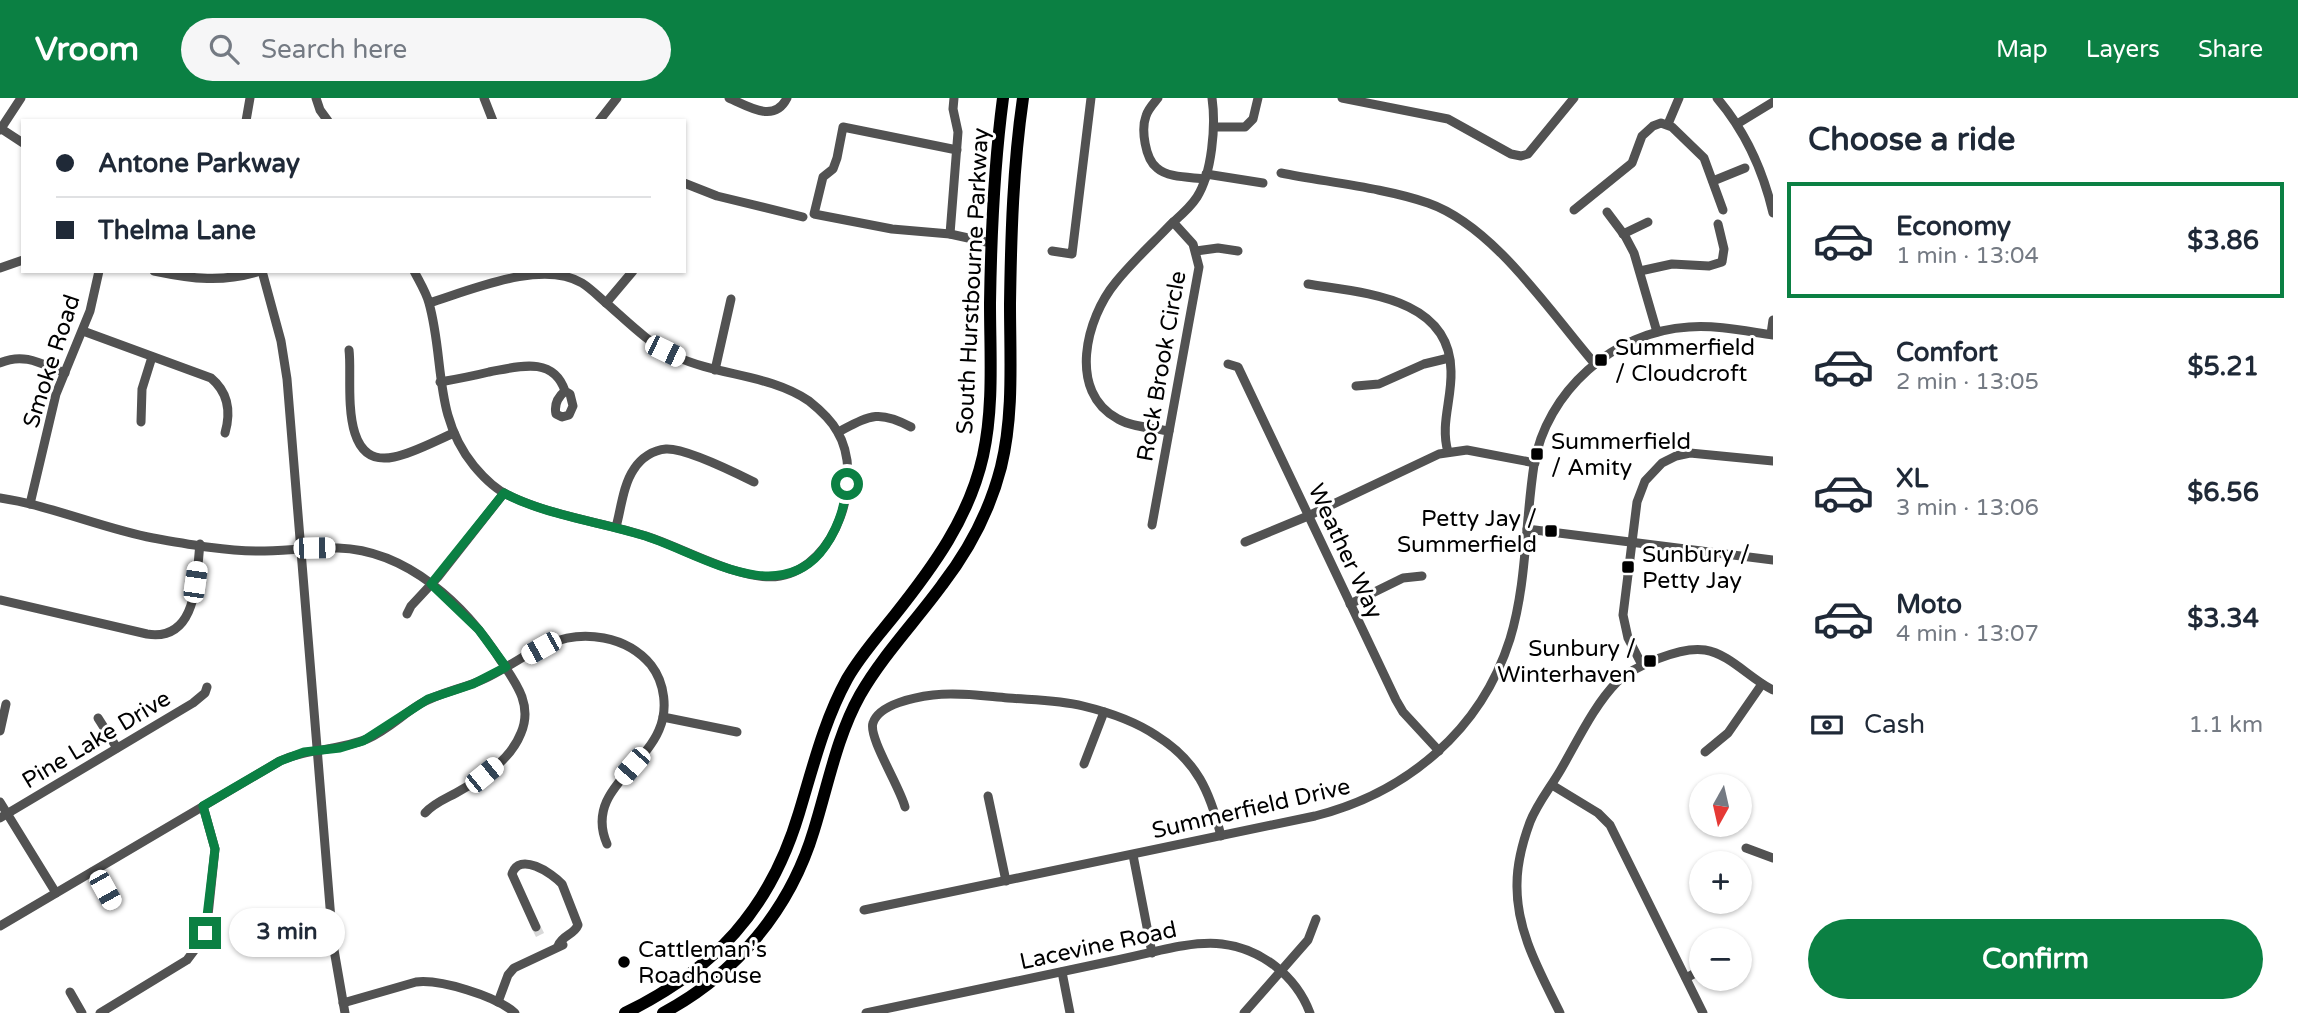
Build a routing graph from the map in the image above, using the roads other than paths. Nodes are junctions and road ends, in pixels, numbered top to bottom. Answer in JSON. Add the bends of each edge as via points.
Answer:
{"nodes":[{"id":1,"x":21,"y":98,"type":"edge"},
{"id":2,"x":250,"y":98,"type":"edge"},
{"id":3,"x":316,"y":98,"type":"edge"},
{"id":4,"x":484,"y":98,"type":"edge"},
{"id":5,"x":617,"y":98,"type":"edge"},
{"id":6,"x":729,"y":98,"type":"edge"},
{"id":7,"x":787,"y":98,"type":"edge"},
{"id":8,"x":954,"y":98,"type":"edge"},
{"id":9,"x":1003,"y":98,"type":"edge"},
{"id":10,"x":1023,"y":98,"type":"edge"},
{"id":11,"x":1091,"y":98,"type":"edge"},
{"id":12,"x":1158,"y":98,"type":"edge"},
{"id":13,"x":1212,"y":98,"type":"edge"},
{"id":14,"x":1258,"y":98,"type":"edge"},
{"id":15,"x":1342,"y":98,"type":"edge"},
{"id":16,"x":1574,"y":98,"type":"edge"},
{"id":17,"x":1679,"y":98,"type":"edge"},
{"id":18,"x":1717,"y":98,"type":"edge"},
{"id":19,"x":1773,"y":102,"type":"edge"},
{"id":20,"x":246,"y":119,"type":"edge"},
{"id":21,"x":327,"y":119,"type":"edge"},
{"id":22,"x":492,"y":119,"type":"edge"},
{"id":23,"x":601,"y":119,"type":"edge"},
{"id":24,"x":1668,"y":124,"type":"junction"},
{"id":25,"x":1737,"y":124,"type":"junction"},
{"id":26,"x":1214,"y":127,"type":"junction"},
{"id":27,"x":0,"y":129,"type":"edge"},
{"id":28,"x":21,"y":142,"type":"edge"},
{"id":29,"x":957,"y":150,"type":"junction"},
{"id":30,"x":1745,"y":167,"type":"dead end"},
{"id":31,"x":1281,"y":173,"type":"dead end"},
{"id":32,"x":1206,"y":177,"type":"junction"},
{"id":33,"x":1713,"y":181,"type":"junction"},
{"id":34,"x":1263,"y":183,"type":"dead end"},
{"id":35,"x":686,"y":184,"type":"edge"},
{"id":36,"x":1574,"y":210,"type":"dead end"},
{"id":37,"x":1723,"y":210,"type":"dead end"},
{"id":38,"x":1607,"y":212,"type":"dead end"},
{"id":39,"x":1773,"y":213,"type":"edge"},
{"id":40,"x":803,"y":216,"type":"dead end"},
{"id":41,"x":1173,"y":222,"type":"junction"},
{"id":42,"x":1648,"y":222,"type":"dead end"},
{"id":43,"x":1718,"y":224,"type":"dead end"},
{"id":44,"x":950,"y":234,"type":"junction"},
{"id":45,"x":1623,"y":234,"type":"junction"},
{"id":46,"x":991,"y":243,"type":"junction"},
{"id":47,"x":1052,"y":251,"type":"dead end"},
{"id":48,"x":1196,"y":251,"type":"junction"},
{"id":49,"x":1238,"y":251,"type":"dead end"},
{"id":50,"x":21,"y":261,"type":"edge"},
{"id":51,"x":0,"y":268,"type":"edge"},
{"id":52,"x":1640,"y":271,"type":"junction"},
{"id":53,"x":98,"y":273,"type":"edge"},
{"id":54,"x":167,"y":273,"type":"edge"},
{"id":55,"x":254,"y":273,"type":"edge"},
{"id":56,"x":262,"y":273,"type":"edge"},
{"id":57,"x":415,"y":273,"type":"edge"},
{"id":58,"x":631,"y":273,"type":"edge"},
{"id":59,"x":1308,"y":284,"type":"dead end"},
{"id":60,"x":732,"y":299,"type":"dead end"},
{"id":61,"x":429,"y":303,"type":"junction"},
{"id":62,"x":606,"y":303,"type":"junction"},
{"id":63,"x":1773,"y":320,"type":"edge"},
{"id":64,"x":83,"y":331,"type":"junction"},
{"id":65,"x":1657,"y":332,"type":"junction"},
{"id":66,"x":1772,"y":335,"type":"edge"},
{"id":67,"x":349,"y":350,"type":"dead end"},
{"id":68,"x":152,"y":357,"type":"junction"},
{"id":69,"x":1449,"y":358,"type":"junction"},
{"id":70,"x":0,"y":363,"type":"edge"},
{"id":71,"x":1228,"y":364,"type":"dead end"},
{"id":72,"x":1595,"y":364,"type":"junction"},
{"id":73,"x":715,"y":370,"type":"junction"},
{"id":74,"x":65,"y":373,"type":"junction"},
{"id":75,"x":440,"y":382,"type":"junction"},
{"id":76,"x":1356,"y":386,"type":"dead end"},
{"id":77,"x":565,"y":391,"type":"dead end"},
{"id":78,"x":141,"y":422,"type":"dead end"},
{"id":79,"x":911,"y":427,"type":"dead end"},
{"id":80,"x":1170,"y":431,"type":"junction"},
{"id":81,"x":838,"y":432,"type":"junction"},
{"id":82,"x":225,"y":433,"type":"dead end"},
{"id":83,"x":454,"y":433,"type":"junction"},
{"id":84,"x":1448,"y":452,"type":"junction"},
{"id":85,"x":1773,"y":461,"type":"edge"},
{"id":86,"x":1535,"y":463,"type":"junction"},
{"id":87,"x":754,"y":482,"type":"dead end"},
{"id":88,"x":504,"y":493,"type":"junction"},
{"id":89,"x":0,"y":498,"type":"edge"},
{"id":90,"x":30,"y":504,"type":"junction"},
{"id":91,"x":1308,"y":516,"type":"junction"},
{"id":92,"x":1152,"y":525,"type":"dead end"},
{"id":93,"x":616,"y":527,"type":"junction"},
{"id":94,"x":1527,"y":529,"type":"junction"},
{"id":95,"x":1632,"y":541,"type":"junction"},
{"id":96,"x":1245,"y":542,"type":"dead end"},
{"id":97,"x":200,"y":544,"type":"junction"},
{"id":98,"x":301,"y":550,"type":"junction"},
{"id":99,"x":1773,"y":560,"type":"edge"},
{"id":100,"x":1422,"y":576,"type":"dead end"},
{"id":101,"x":431,"y":584,"type":"junction"},
{"id":102,"x":0,"y":600,"type":"edge"},
{"id":103,"x":1350,"y":604,"type":"junction"},
{"id":104,"x":408,"y":614,"type":"dead end"},
{"id":105,"x":1642,"y":665,"type":"junction"},
{"id":106,"x":506,"y":667,"type":"junction"},
{"id":107,"x":1762,"y":684,"type":"junction"},
{"id":108,"x":207,"y":687,"type":"dead end"},
{"id":109,"x":1773,"y":690,"type":"edge"},
{"id":110,"x":6,"y":704,"type":"dead end"},
{"id":111,"x":1104,"y":712,"type":"junction"},
{"id":112,"x":663,"y":717,"type":"junction"},
{"id":113,"x":98,"y":718,"type":"dead end"},
{"id":114,"x":0,"y":731,"type":"edge"},
{"id":115,"x":737,"y":732,"type":"dead end"},
{"id":116,"x":117,"y":748,"type":"junction"},
{"id":117,"x":317,"y":750,"type":"junction"},
{"id":118,"x":1439,"y":751,"type":"junction"},
{"id":119,"x":1705,"y":752,"type":"dead end"},
{"id":120,"x":1084,"y":765,"type":"dead end"},
{"id":121,"x":1552,"y":785,"type":"junction"},
{"id":122,"x":988,"y":796,"type":"dead end"},
{"id":123,"x":0,"y":802,"type":"edge"},
{"id":124,"x":203,"y":806,"type":"junction"},
{"id":125,"x":905,"y":807,"type":"dead end"},
{"id":126,"x":425,"y":813,"type":"dead end"},
{"id":127,"x":4,"y":816,"type":"edge"},
{"id":128,"x":1221,"y":836,"type":"junction"},
{"id":129,"x":607,"y":844,"type":"dead end"},
{"id":130,"x":1746,"y":848,"type":"dead end"},
{"id":131,"x":1133,"y":855,"type":"junction"},
{"id":132,"x":1773,"y":858,"type":"edge"},
{"id":133,"x":92,"y":872,"type":"junction"},
{"id":134,"x":1006,"y":881,"type":"junction"},
{"id":135,"x":56,"y":893,"type":"junction"},
{"id":136,"x":113,"y":904,"type":"dead end"},
{"id":137,"x":864,"y":910,"type":"dead end"},
{"id":138,"x":1315,"y":919,"type":"dead end"},
{"id":139,"x":0,"y":926,"type":"edge"},
{"id":140,"x":536,"y":927,"type":"tunnel mouth"},
{"id":141,"x":542,"y":939,"type":"tunnel mouth"},
{"id":142,"x":546,"y":951,"type":"junction"},
{"id":143,"x":1152,"y":953,"type":"junction"},
{"id":144,"x":1281,"y":971,"type":"junction"},
{"id":145,"x":1062,"y":972,"type":"junction"},
{"id":146,"x":1689,"y":976,"type":"edge"},
{"id":147,"x":1686,"y":978,"type":"junction"},
{"id":148,"x":70,"y":992,"type":"dead end"},
{"id":149,"x":498,"y":1002,"type":"junction"},
{"id":150,"x":344,"y":1008,"type":"edge"},
{"id":151,"x":82,"y":1013,"type":"edge"},
{"id":152,"x":100,"y":1013,"type":"edge"},
{"id":153,"x":515,"y":1013,"type":"edge"},
{"id":154,"x":625,"y":1013,"type":"edge"},
{"id":155,"x":663,"y":1013,"type":"edge"},
{"id":156,"x":866,"y":1013,"type":"edge"},
{"id":157,"x":1070,"y":1013,"type":"edge"},
{"id":158,"x":1244,"y":1013,"type":"edge"},
{"id":159,"x":1310,"y":1013,"type":"edge"},
{"id":160,"x":1560,"y":1013,"type":"edge"},
{"id":161,"x":1703,"y":1013,"type":"edge"}],
"edges":[{"from":1,"to":27,"type":"street"},
{"from":2,"to":20,"type":"street"},
{"from":3,"to":21,"type":"street"},
{"from":4,"to":22,"type":"street"},
{"from":5,"to":23,"type":"street"},
{"from":6,"to":7,"type":"street","via":[[767,113]]},
{"from":8,"to":29,"type":"street"},
{"from":9,"to":46,"type":"main road","name":"South Hurstbourne Parkway"},
{"from":10,"to":155,"type":"main road","name":"South Hurstbourne Parkway","via":[[1012,205],[1009,420],[989,503],[957,565],[859,697],[788,893],[762,932],[723,973]]},
{"from":11,"to":47,"type":"street","via":[[1072,254]]},
{"from":12,"to":32,"type":"street","via":[[1146,115],[1144,128],[1150,160],[1167,174]]},
{"from":13,"to":26,"type":"street"},
{"from":14,"to":26,"type":"street","via":[[1253,119],[1245,127]]},
{"from":15,"to":16,"type":"street","via":[[1448,118],[1521,156]]},
{"from":17,"to":24,"type":"street"},
{"from":18,"to":25,"type":"street"},
{"from":19,"to":25,"type":"street"},
{"from":24,"to":33,"type":"street","via":[[1704,158]]},
{"from":24,"to":36,"type":"street","via":[[1653,126],[1642,136],[1632,163]]},
{"from":25,"to":39,"type":"street","via":[[1758,163]]},
{"from":26,"to":32,"type":"street"},
{"from":27,"to":28,"type":"street"},
{"from":29,"to":44,"type":"street"},
{"from":29,"to":44,"type":"street","via":[[843,127],[837,159],[823,177],[814,214]]},
{"from":30,"to":33,"type":"street"},
{"from":31,"to":72,"type":"street","via":[[1418,200],[1457,218],[1516,268]]},
{"from":32,"to":34,"type":"street"},
{"from":32,"to":41,"type":"street","via":[[1195,199]]},
{"from":33,"to":37,"type":"street"},
{"from":35,"to":40,"type":"street","via":[[717,196]]},
{"from":38,"to":45,"type":"street"},
{"from":41,"to":48,"type":"street","name":"Rock Brook Circle"},
{"from":41,"to":80,"type":"street","via":[[1112,287],[1096,315],[1086,360],[1091,390],[1108,413],[1125,423]]},
{"from":42,"to":45,"type":"street"},
{"from":43,"to":52,"type":"street","via":[[1722,262]]},
{"from":44,"to":46,"type":"street"},
{"from":45,"to":52,"type":"street"},
{"from":46,"to":154,"type":"main road","name":"South Hurstbourne Parkway","via":[[988,425],[969,502],[939,558],[865,652],[838,698],[820,740],[784,859],[760,901],[709,960]]},
{"from":48,"to":49,"type":"street"},
{"from":48,"to":80,"type":"street","name":"Rock Brook Circle","via":[[1199,267]]},
{"from":50,"to":51,"type":"street"},
{"from":52,"to":65,"type":"street"},
{"from":53,"to":64,"type":"street","name":"Smoke Road"},
{"from":54,"to":55,"type":"street","via":[[213,280]]},
{"from":56,"to":98,"type":"street","via":[[285,367]]},
{"from":57,"to":61,"type":"street"},
{"from":58,"to":62,"type":"street"},
{"from":59,"to":69,"type":"street","via":[[1410,307],[1439,331]]},
{"from":60,"to":73,"type":"street"},
{"from":61,"to":62,"type":"street","via":[[541,273],[582,283]]},
{"from":61,"to":75,"type":"street"},
{"from":62,"to":73,"type":"street","via":[[665,351]]},
{"from":63,"to":66,"type":"street"},
{"from":64,"to":68,"type":"street"},
{"from":64,"to":74,"type":"street","name":"Smoke Road"},
{"from":65,"to":66,"type":"street","name":"Summerfield Drive","via":[[1711,326]]},
{"from":65,"to":72,"type":"street","name":"Summerfield Drive","via":[[1622,346]]},
{"from":67,"to":83,"type":"street","via":[[353,429],[365,450],[393,458]]},
{"from":68,"to":78,"type":"street","via":[[142,389]]},
{"from":68,"to":82,"type":"street","via":[[199,372],[217,383],[228,407]]},
{"from":69,"to":76,"type":"street","via":[[1379,384]]},
{"from":69,"to":84,"type":"street","via":[[1444,427]]},
{"from":70,"to":74,"type":"street","via":[[25,358]]},
{"from":71,"to":91,"type":"street","name":"Weather Way","via":[[1238,367]]},
{"from":72,"to":86,"type":"street","name":"Summerfield Drive","via":[[1553,414]]},
{"from":73,"to":81,"type":"street","via":[[795,394],[818,409]]},
{"from":74,"to":90,"type":"street","name":"Smoke Road","via":[[52,408]]},
{"from":75,"to":77,"type":"street","via":[[528,365],[552,372]]},
{"from":75,"to":83,"type":"street"},
{"from":79,"to":81,"type":"street","via":[[879,415]]},
{"from":80,"to":92,"type":"street","name":"Rock Brook Circle"},
{"from":81,"to":93,"type":"street","via":[[848,471],[840,517],[820,553],[793,573],[752,575]]},
{"from":83,"to":88,"type":"street","via":[[473,465]]},
{"from":84,"to":86,"type":"street","via":[[1467,450]]},
{"from":84,"to":91,"type":"street"},
{"from":85,"to":95,"type":"street","via":[[1704,453],[1669,459],[1641,488]]},
{"from":86,"to":94,"type":"street","name":"Summerfield Drive"},
{"from":87,"to":93,"type":"street","via":[[681,452],[655,452],[634,469]]},
{"from":88,"to":93,"type":"street"},
{"from":88,"to":101,"type":"street"},
{"from":89,"to":90,"type":"street"},
{"from":90,"to":97,"type":"street","via":[[128,532]]},
{"from":91,"to":96,"type":"street"},
{"from":91,"to":103,"type":"street","name":"Weather Way"},
{"from":94,"to":95,"type":"street"},
{"from":94,"to":118,"type":"street","name":"Summerfield Drive","via":[[1514,622],[1497,671],[1482,701]]},
{"from":95,"to":99,"type":"street"},
{"from":95,"to":105,"type":"street","via":[[1623,621]]},
{"from":97,"to":98,"type":"street","via":[[257,551]]},
{"from":97,"to":102,"type":"street","via":[[189,614],[166,634],[147,634]]},
{"from":98,"to":101,"type":"street","via":[[338,548],[370,553]]},
{"from":98,"to":117,"type":"street"},
{"from":100,"to":103,"type":"street","via":[[1404,578]]},
{"from":101,"to":104,"type":"street"},
{"from":101,"to":106,"type":"street","via":[[479,630]]},
{"from":103,"to":118,"type":"street","name":"Weather Way","via":[[1395,701]]},
{"from":105,"to":107,"type":"street","via":[[1690,651],[1707,651]]},
{"from":105,"to":121,"type":"street","via":[[1610,691]]},
{"from":106,"to":112,"type":"street","via":[[558,640],[584,636],[611,640],[633,649],[654,670],[664,696]]},
{"from":106,"to":117,"type":"street","via":[[428,699],[351,746]]},
{"from":106,"to":126,"type":"street","via":[[525,708],[516,744],[484,775]]},
{"from":107,"to":109,"type":"street"},
{"from":107,"to":119,"type":"street","via":[[1728,733]]},
{"from":108,"to":116,"type":"street","name":"Pine Lake Drive","via":[[193,703]]},
{"from":110,"to":114,"type":"street"},
{"from":111,"to":120,"type":"street"},
{"from":111,"to":125,"type":"street","via":[[1062,703],[956,694],[907,701],[880,712],[872,735]]},
{"from":111,"to":128,"type":"street","via":[[1146,729],[1178,751],[1204,783]]},
{"from":112,"to":115,"type":"street"},
{"from":112,"to":129,"type":"street","via":[[654,740],[607,800],[601,828]]},
{"from":113,"to":116,"type":"street"},
{"from":116,"to":127,"type":"street","name":"Pine Lake Drive"},
{"from":117,"to":124,"type":"street","via":[[280,761]]},
{"from":117,"to":150,"type":"street","via":[[333,944]]},
{"from":118,"to":128,"type":"street","name":"Summerfield Drive","via":[[1401,781],[1365,800]]},
{"from":121,"to":147,"type":"street","via":[[1610,825]]},
{"from":121,"to":160,"type":"street","via":[[1527,833],[1517,894],[1530,952]]},
{"from":122,"to":134,"type":"street"},
{"from":123,"to":127,"type":"street"},
{"from":124,"to":133,"type":"street"},
{"from":124,"to":152,"type":"street","via":[[215,849],[202,940],[187,960]]},
{"from":127,"to":135,"type":"street"},
{"from":128,"to":131,"type":"street","name":"Summerfield Drive"},
{"from":130,"to":132,"type":"street"},
{"from":131,"to":134,"type":"street","name":"Summerfield Drive"},
{"from":131,"to":143,"type":"street"},
{"from":133,"to":135,"type":"street"},
{"from":133,"to":136,"type":"street"},
{"from":134,"to":137,"type":"street","name":"Summerfield Drive"},
{"from":135,"to":139,"type":"street"},
{"from":138,"to":144,"type":"street","via":[[1311,935]]},
{"from":140,"to":142,"type":"street","via":[[512,874],[518,865],[531,864],[558,879],[578,925],[561,939],[561,945]]},
{"from":141,"to":142,"type":"street"},
{"from":142,"to":149,"type":"street","via":[[513,968]]},
{"from":143,"to":144,"type":"street","name":"Lacevine Road","via":[[1200,943],[1223,944],[1258,954]]},
{"from":143,"to":145,"type":"street","name":"Lacevine Road"},
{"from":144,"to":158,"type":"street"},
{"from":144,"to":159,"type":"street","name":"Lacevine Road"},
{"from":145,"to":156,"type":"street","name":"Lacevine Road"},
{"from":145,"to":157,"type":"street"},
{"from":146,"to":147,"type":"street"},
{"from":147,"to":161,"type":"street"},
{"from":148,"to":151,"type":"street"},
{"from":149,"to":150,"type":"street","via":[[428,981]]},
{"from":149,"to":153,"type":"street"}]}
